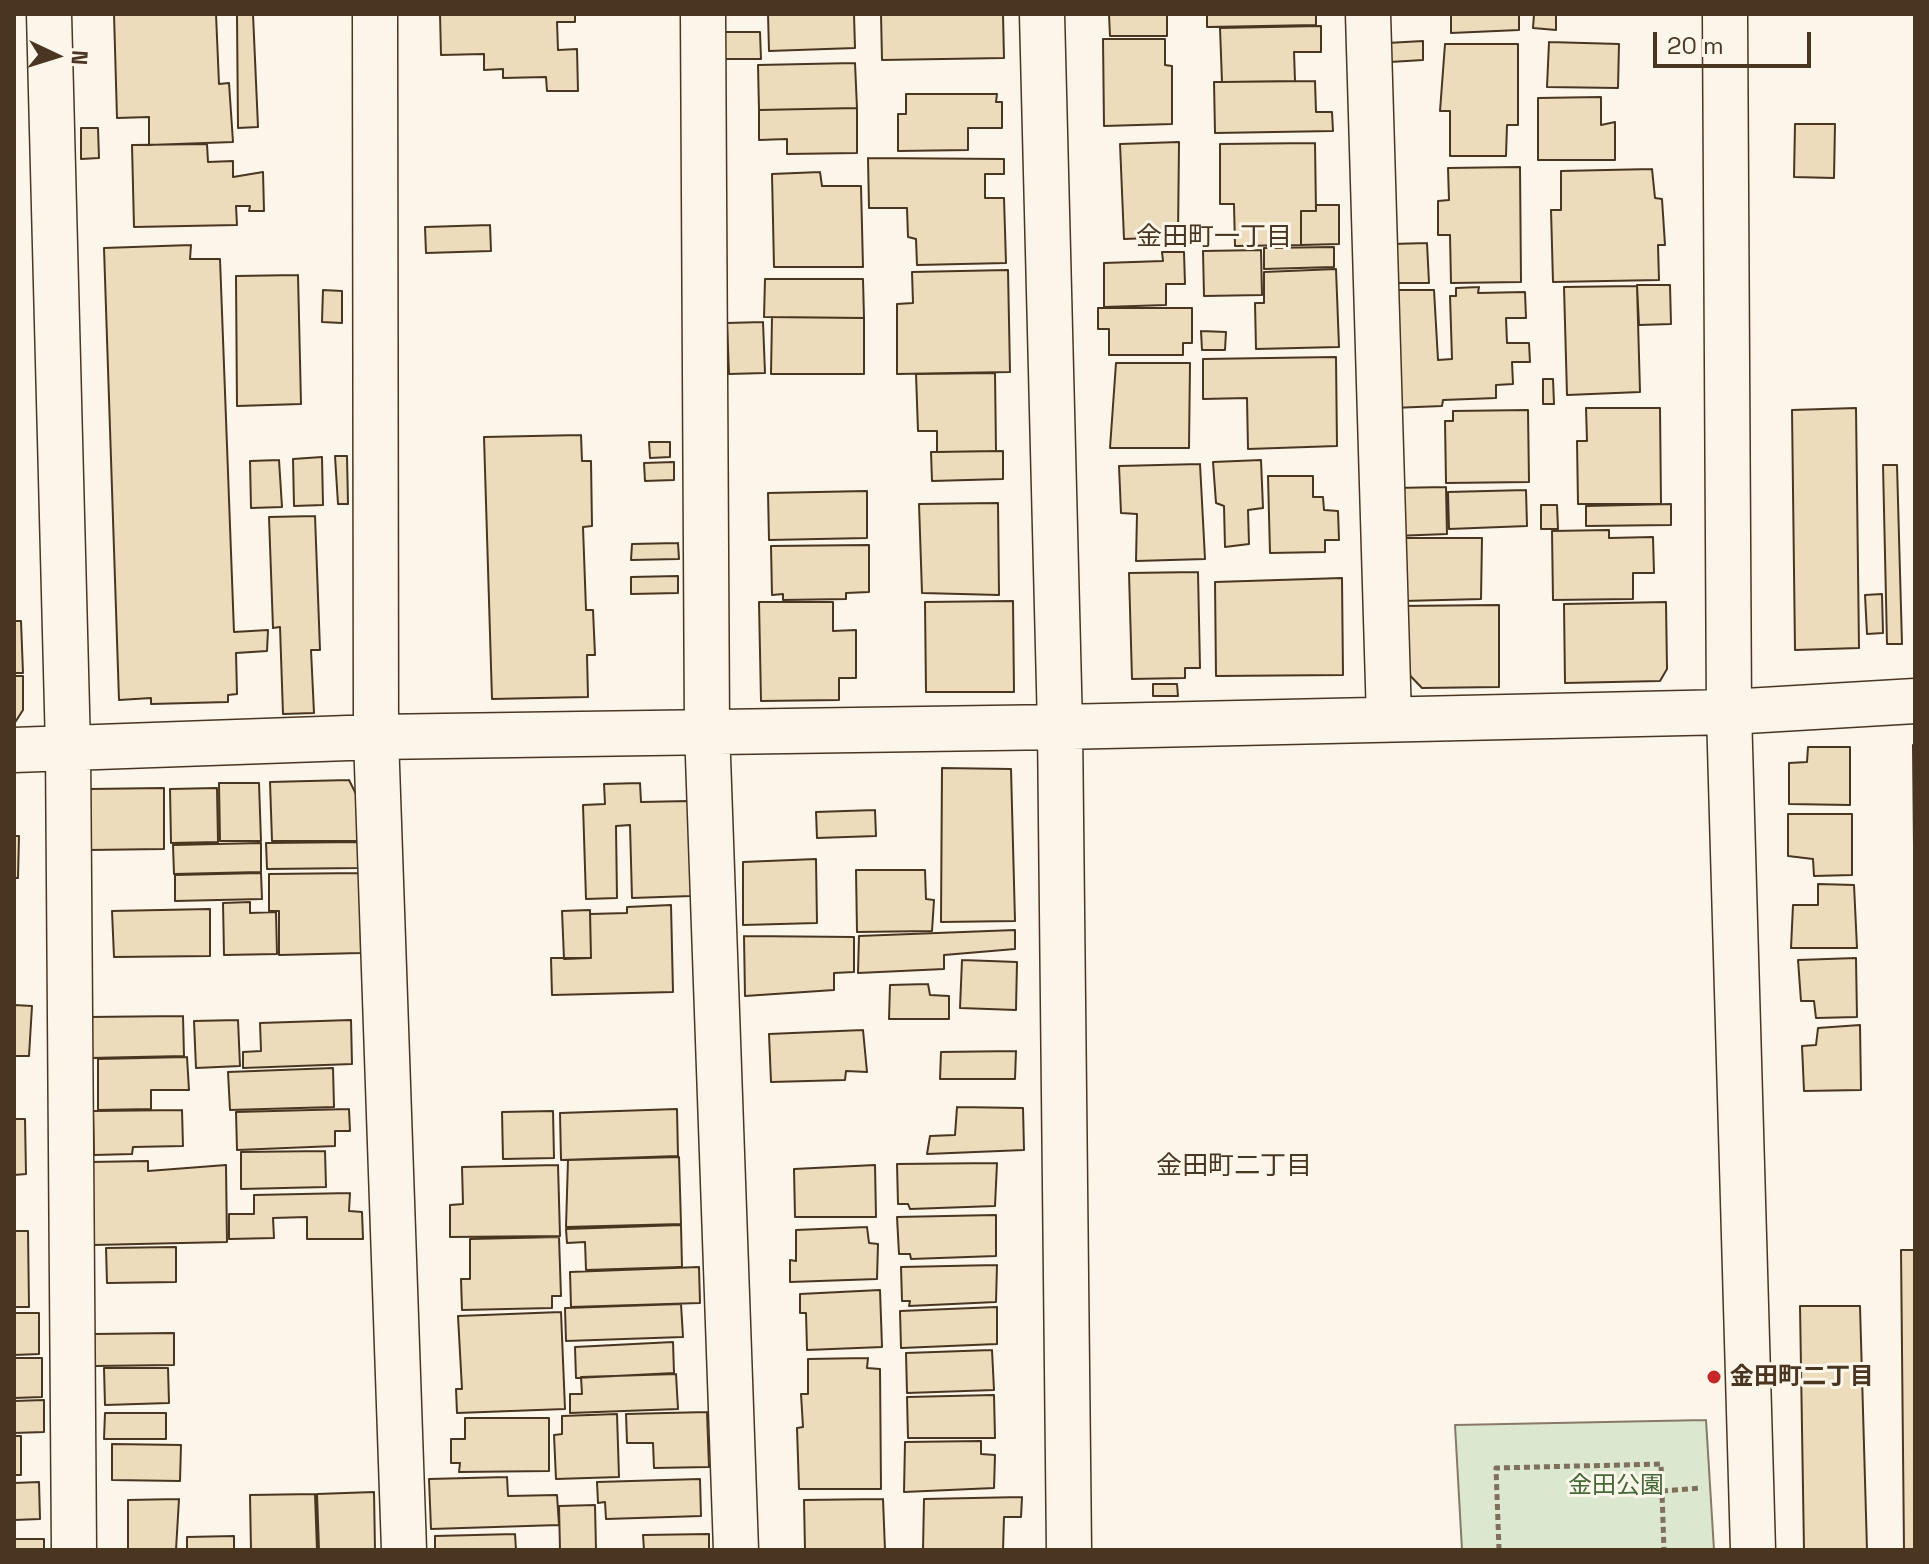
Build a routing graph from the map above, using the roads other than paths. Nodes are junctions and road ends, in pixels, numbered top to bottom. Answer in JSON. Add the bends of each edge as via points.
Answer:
{"nodes":[{"id":1,"x":49,"y":14,"type":"edge"},
{"id":2,"x":375,"y":14,"type":"edge"},
{"id":3,"x":703,"y":14,"type":"edge"},
{"id":4,"x":1042,"y":14,"type":"edge"},
{"id":5,"x":1368,"y":14,"type":"edge"},
{"id":6,"x":1725,"y":14,"type":"edge"},
{"id":7,"x":1915,"y":701,"type":"edge"},
{"id":8,"x":1729,"y":712,"type":"junction"},
{"id":9,"x":1389,"y":719,"type":"junction"},
{"id":10,"x":1060,"y":727,"type":"junction"},
{"id":11,"x":707,"y":729,"type":"junction"},
{"id":12,"x":376,"y":737,"type":"junction"},
{"id":13,"x":68,"y":748,"type":"junction"},
{"id":14,"x":14,"y":750,"type":"edge"},
{"id":15,"x":74,"y":1550,"type":"edge"},
{"id":16,"x":404,"y":1550,"type":"edge"},
{"id":17,"x":736,"y":1550,"type":"edge"},
{"id":18,"x":1069,"y":1550,"type":"edge"},
{"id":19,"x":1753,"y":1550,"type":"edge"}],
"edges":[{"from":1,"to":13,"type":"street"},
{"from":2,"to":12,"type":"street"},
{"from":3,"to":11,"type":"street"},
{"from":4,"to":10,"type":"street"},
{"from":5,"to":9,"type":"street"},
{"from":6,"to":8,"type":"street"},
{"from":7,"to":8,"type":"street"},
{"from":8,"to":9,"type":"street"},
{"from":8,"to":19,"type":"street"},
{"from":9,"to":10,"type":"street"},
{"from":10,"to":11,"type":"street"},
{"from":10,"to":18,"type":"street"},
{"from":11,"to":12,"type":"street"},
{"from":11,"to":17,"type":"street"},
{"from":12,"to":13,"type":"street"},
{"from":12,"to":16,"type":"street"},
{"from":13,"to":14,"type":"street"},
{"from":13,"to":15,"type":"street"}]}
